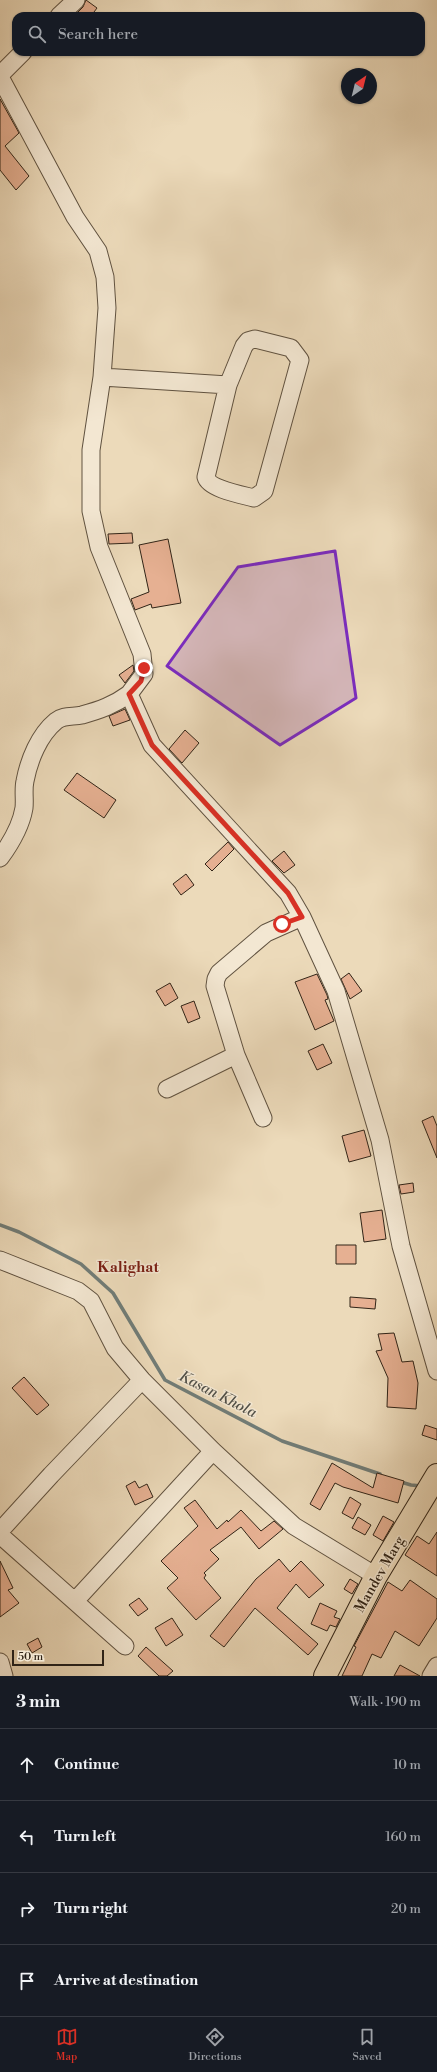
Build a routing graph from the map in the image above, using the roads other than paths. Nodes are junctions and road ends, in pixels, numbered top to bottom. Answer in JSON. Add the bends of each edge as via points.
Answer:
{"nodes":[{"id":1,"x":76,"y":0,"type":"edge"},
{"id":2,"x":63,"y":12,"type":"edge"},
{"id":3,"x":19,"y":56,"type":"edge"},
{"id":4,"x":0,"y":76,"type":"edge"},
{"id":5,"x":102,"y":377,"type":"junction"},
{"id":6,"x":228,"y":385,"type":"junction"},
{"id":7,"x":129,"y":694,"type":"junction"},
{"id":8,"x":0,"y":858,"type":"edge"},
{"id":9,"x":302,"y":917,"type":"junction"},
{"id":10,"x":236,"y":1055,"type":"junction"},
{"id":11,"x":167,"y":1089,"type":"dead end"},
{"id":12,"x":263,"y":1118,"type":"dead end"},
{"id":13,"x":0,"y":1260,"type":"edge"},
{"id":14,"x":437,"y":1371,"type":"edge"},
{"id":15,"x":142,"y":1380,"type":"junction"},
{"id":16,"x":213,"y":1451,"type":"junction"},
{"id":17,"x":432,"y":1491,"type":"edge"},
{"id":18,"x":0,"y":1531,"type":"edge"},
{"id":19,"x":0,"y":1535,"type":"edge"},
{"id":20,"x":376,"y":1576,"type":"junction"},
{"id":21,"x":75,"y":1601,"type":"junction"},
{"id":22,"x":124,"y":1646,"type":"dead end"},
{"id":23,"x":0,"y":1662,"type":"edge"},
{"id":24,"x":437,"y":1666,"type":"edge"},
{"id":25,"x":4,"y":1676,"type":"edge"},
{"id":26,"x":325,"y":1676,"type":"edge"},
{"id":27,"x":431,"y":1676,"type":"edge"}],
"edges":[{"from":1,"to":2,"type":"street"},
{"from":3,"to":4,"type":"street"},
{"from":4,"to":5,"type":"street","via":[[75,217],[98,251],[105,277],[107,308]]},
{"from":5,"to":6,"type":"street"},
{"from":5,"to":7,"type":"street","via":[[91,450],[90,511],[99,547],[142,654],[144,674]]},
{"from":6,"to":6,"type":"street","via":[[206,477],[207,482],[254,498],[264,491],[300,360],[291,348],[254,339],[248,341]]},
{"from":7,"to":8,"type":"street","via":[[106,708],[61,718],[41,739],[30,760],[25,782],[24,808],[19,825]]},
{"from":7,"to":9,"type":"street","via":[[152,745],[288,893]]},
{"from":9,"to":10,"type":"street","via":[[266,933],[219,973],[216,979],[215,986]]},
{"from":9,"to":14,"type":"street","via":[[336,991],[380,1140],[401,1246]]},
{"from":10,"to":11,"type":"street"},
{"from":10,"to":12,"type":"street"},
{"from":13,"to":15,"type":"street","via":[[78,1291],[91,1301],[115,1348]]},
{"from":15,"to":16,"type":"street"},
{"from":15,"to":18,"type":"street"},
{"from":16,"to":20,"type":"street","via":[[294,1526]]},
{"from":16,"to":21,"type":"street"},
{"from":17,"to":20,"type":"main road","name":"Mandev Marg"},
{"from":19,"to":21,"type":"street"},
{"from":20,"to":26,"type":"main road","name":"Mandev Marg"},
{"from":21,"to":22,"type":"street"},
{"from":23,"to":25,"type":"street"},
{"from":24,"to":27,"type":"street"}]}
